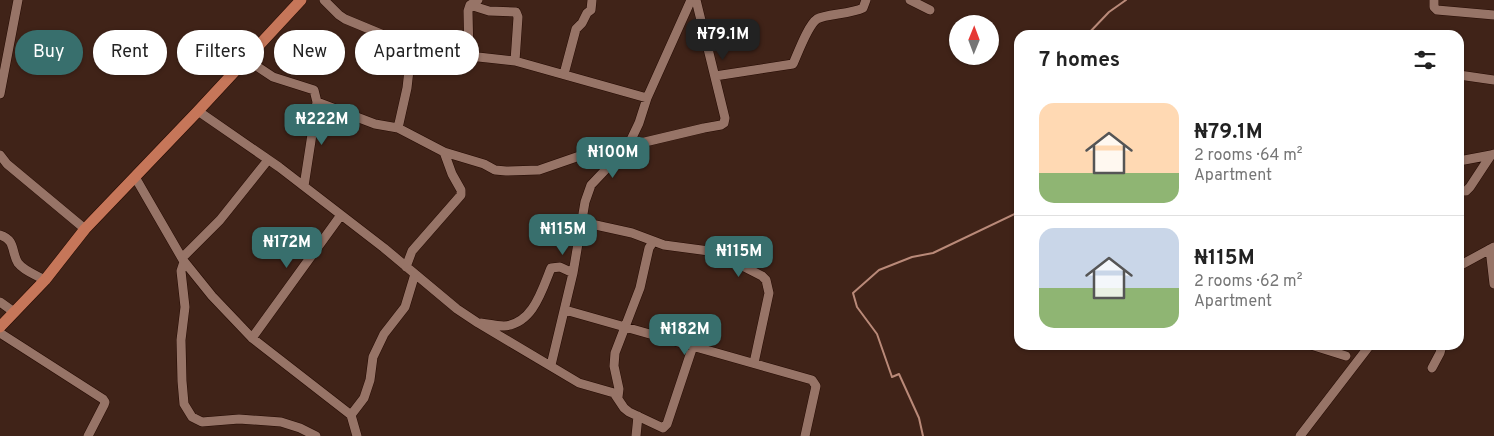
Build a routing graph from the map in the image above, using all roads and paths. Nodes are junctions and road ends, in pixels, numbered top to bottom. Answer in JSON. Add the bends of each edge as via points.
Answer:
{"nodes":[{"id":1,"x":18,"y":0,"type":"edge"},
{"id":2,"x":301,"y":0,"type":"edge"},
{"id":3,"x":324,"y":0,"type":"edge"},
{"id":4,"x":592,"y":0,"type":"edge"},
{"id":5,"x":692,"y":0,"type":"edge"},
{"id":6,"x":696,"y":0,"type":"edge"},
{"id":7,"x":866,"y":0,"type":"edge"},
{"id":8,"x":910,"y":0,"type":"edge"},
{"id":9,"x":928,"y":0,"type":"edge"},
{"id":10,"x":1434,"y":0,"type":"edge"},
{"id":11,"x":474,"y":3,"type":"edge"},
{"id":12,"x":1494,"y":15,"type":"edge"},
{"id":13,"x":372,"y":30,"type":"edge"},
{"id":14,"x":468,"y":30,"type":"edge"},
{"id":15,"x":264,"y":40,"type":"edge"},
{"id":16,"x":479,"y":57,"type":"edge"},
{"id":17,"x":515,"y":61,"type":"junction"},
{"id":18,"x":264,"y":71,"type":"edge"},
{"id":19,"x":564,"y":74,"type":"junction"},
{"id":20,"x":231,"y":75,"type":"edge"},
{"id":21,"x":408,"y":75,"type":"edge"},
{"id":22,"x":715,"y":76,"type":"junction"},
{"id":23,"x":1464,"y":76,"type":"edge"},
{"id":24,"x":1494,"y":80,"type":"edge"},
{"id":25,"x":0,"y":94,"type":"edge"},
{"id":26,"x":647,"y":98,"type":"junction"},
{"id":27,"x":317,"y":102,"type":"junction"},
{"id":28,"x":198,"y":111,"type":"junction"},
{"id":29,"x":398,"y":128,"type":"junction"},
{"id":30,"x":628,"y":146,"type":"junction"},
{"id":31,"x":444,"y":152,"type":"junction"},
{"id":32,"x":0,"y":155,"type":"edge"},
{"id":33,"x":1492,"y":155,"type":"edge"},
{"id":34,"x":268,"y":160,"type":"junction"},
{"id":35,"x":1464,"y":160,"type":"edge"},
{"id":36,"x":135,"y":177,"type":"junction"},
{"id":37,"x":304,"y":186,"type":"junction"},
{"id":38,"x":1464,"y":191,"type":"edge"},
{"id":39,"x":340,"y":214,"type":"junction"},
{"id":40,"x":582,"y":222,"type":"junction"},
{"id":41,"x":85,"y":229,"type":"junction"},
{"id":42,"x":0,"y":235,"type":"edge"},
{"id":43,"x":653,"y":242,"type":"junction"},
{"id":44,"x":1492,"y":248,"type":"edge"},
{"id":45,"x":412,"y":251,"type":"junction"},
{"id":46,"x":396,"y":258,"type":"junction"},
{"id":47,"x":183,"y":260,"type":"junction"},
{"id":48,"x":1464,"y":263,"type":"edge"},
{"id":49,"x":406,"y":266,"type":"junction"},
{"id":50,"x":574,"y":273,"type":"junction"},
{"id":51,"x":415,"y":274,"type":"junction"},
{"id":52,"x":45,"y":280,"type":"junction"},
{"id":53,"x":1494,"y":284,"type":"edge"},
{"id":54,"x":0,"y":302,"type":"edge"},
{"id":55,"x":565,"y":310,"type":"junction"},
{"id":56,"x":14,"y":312,"type":"junction"},
{"id":57,"x":478,"y":323,"type":"junction"},
{"id":58,"x":0,"y":326,"type":"edge"},
{"id":59,"x":625,"y":328,"type":"junction"},
{"id":60,"x":0,"y":333,"type":"edge"},
{"id":61,"x":252,"y":338,"type":"junction"},
{"id":62,"x":693,"y":346,"type":"junction"},
{"id":63,"x":1327,"y":350,"type":"edge"},
{"id":64,"x":1366,"y":350,"type":"edge"},
{"id":65,"x":1441,"y":350,"type":"edge"},
{"id":66,"x":1346,"y":356,"type":"dead end"},
{"id":67,"x":754,"y":363,"type":"junction"},
{"id":68,"x":551,"y":365,"type":"junction"},
{"id":69,"x":1432,"y":368,"type":"dead end"},
{"id":70,"x":618,"y":397,"type":"junction"},
{"id":71,"x":350,"y":415,"type":"junction"},
{"id":72,"x":638,"y":416,"type":"junction"},
{"id":73,"x":88,"y":436,"type":"edge"},
{"id":74,"x":316,"y":436,"type":"edge"},
{"id":75,"x":357,"y":436,"type":"edge"},
{"id":76,"x":636,"y":436,"type":"edge"},
{"id":77,"x":806,"y":436,"type":"edge"},
{"id":78,"x":1300,"y":436,"type":"edge"}],
"edges":[{"from":1,"to":25,"type":"street"},
{"from":2,"to":15,"type":"main road"},
{"from":3,"to":13,"type":"street","via":[[345,19]]},
{"from":4,"to":19,"type":"street","via":[[591,10],[576,29]]},
{"from":5,"to":26,"type":"street"},
{"from":6,"to":22,"type":"street"},
{"from":7,"to":22,"type":"street","via":[[863,8],[856,11],[818,18],[793,64]]},
{"from":8,"to":9,"type":"street","via":[[930,10]]},
{"from":10,"to":12,"type":"street","via":[[1437,10]]},
{"from":11,"to":14,"type":"street","via":[[468,11]]},
{"from":11,"to":17,"type":"street","via":[[489,11],[516,12]]},
{"from":16,"to":17,"type":"street"},
{"from":17,"to":19,"type":"street"},
{"from":18,"to":27,"type":"street","via":[[314,90]]},
{"from":19,"to":26,"type":"street"},
{"from":20,"to":28,"type":"main road"},
{"from":21,"to":29,"type":"street"},
{"from":22,"to":30,"type":"street","via":[[725,118],[721,125]]},
{"from":23,"to":24,"type":"street"},
{"from":26,"to":30,"type":"street"},
{"from":27,"to":29,"type":"street","via":[[376,124]]},
{"from":27,"to":37,"type":"street"},
{"from":28,"to":34,"type":"street"},
{"from":28,"to":36,"type":"main road"},
{"from":29,"to":31,"type":"street"},
{"from":30,"to":31,"type":"street","via":[[594,151],[539,170],[521,171],[495,170]]},
{"from":30,"to":40,"type":"street","via":[[591,185]]},
{"from":31,"to":45,"type":"street","via":[[461,195]]},
{"from":32,"to":41,"type":"street"},
{"from":33,"to":35,"type":"street"},
{"from":33,"to":38,"type":"street"},
{"from":34,"to":37,"type":"street"},
{"from":34,"to":47,"type":"street"},
{"from":36,"to":41,"type":"main road"},
{"from":36,"to":47,"type":"street"},
{"from":37,"to":39,"type":"street"},
{"from":39,"to":46,"type":"street"},
{"from":39,"to":61,"type":"street"},
{"from":40,"to":43,"type":"street","via":[[632,233]]},
{"from":40,"to":50,"type":"street"},
{"from":41,"to":52,"type":"main road"},
{"from":42,"to":52,"type":"street","via":[[6,237],[14,249],[18,263]]},
{"from":43,"to":59,"type":"street"},
{"from":43,"to":67,"type":"street","via":[[709,251],[766,280],[769,293]]},
{"from":44,"to":48,"type":"street"},
{"from":44,"to":53,"type":"street"},
{"from":45,"to":46,"type":"street"},
{"from":45,"to":49,"type":"street"},
{"from":46,"to":49,"type":"street"},
{"from":47,"to":61,"type":"street"},
{"from":47,"to":74,"type":"street","via":[[182,381],[184,404],[192,417],[202,422],[239,419],[280,422]]},
{"from":49,"to":51,"type":"street"},
{"from":50,"to":55,"type":"street"},
{"from":50,"to":57,"type":"street","via":[[560,267],[551,268],[535,305],[520,321],[505,326]]},
{"from":51,"to":57,"type":"street"},
{"from":51,"to":71,"type":"street","via":[[404,307],[384,334],[373,357],[364,398]]},
{"from":52,"to":56,"type":"main road"},
{"from":54,"to":56,"type":"street"},
{"from":55,"to":59,"type":"street"},
{"from":55,"to":68,"type":"street"},
{"from":56,"to":58,"type":"main road"},
{"from":57,"to":68,"type":"street"},
{"from":59,"to":62,"type":"street"},
{"from":59,"to":70,"type":"street","via":[[615,354]]},
{"from":60,"to":73,"type":"street","via":[[103,399],[104,405]]},
{"from":61,"to":71,"type":"street"},
{"from":62,"to":67,"type":"street"},
{"from":62,"to":72,"type":"street","via":[[665,427]]},
{"from":63,"to":66,"type":"street"},
{"from":64,"to":78,"type":"street"},
{"from":65,"to":69,"type":"street"},
{"from":67,"to":77,"type":"street","via":[[815,382]]},
{"from":68,"to":70,"type":"street","via":[[580,383]]},
{"from":70,"to":72,"type":"street","via":[[624,408]]},
{"from":71,"to":75,"type":"street"},
{"from":72,"to":76,"type":"street"}]}
